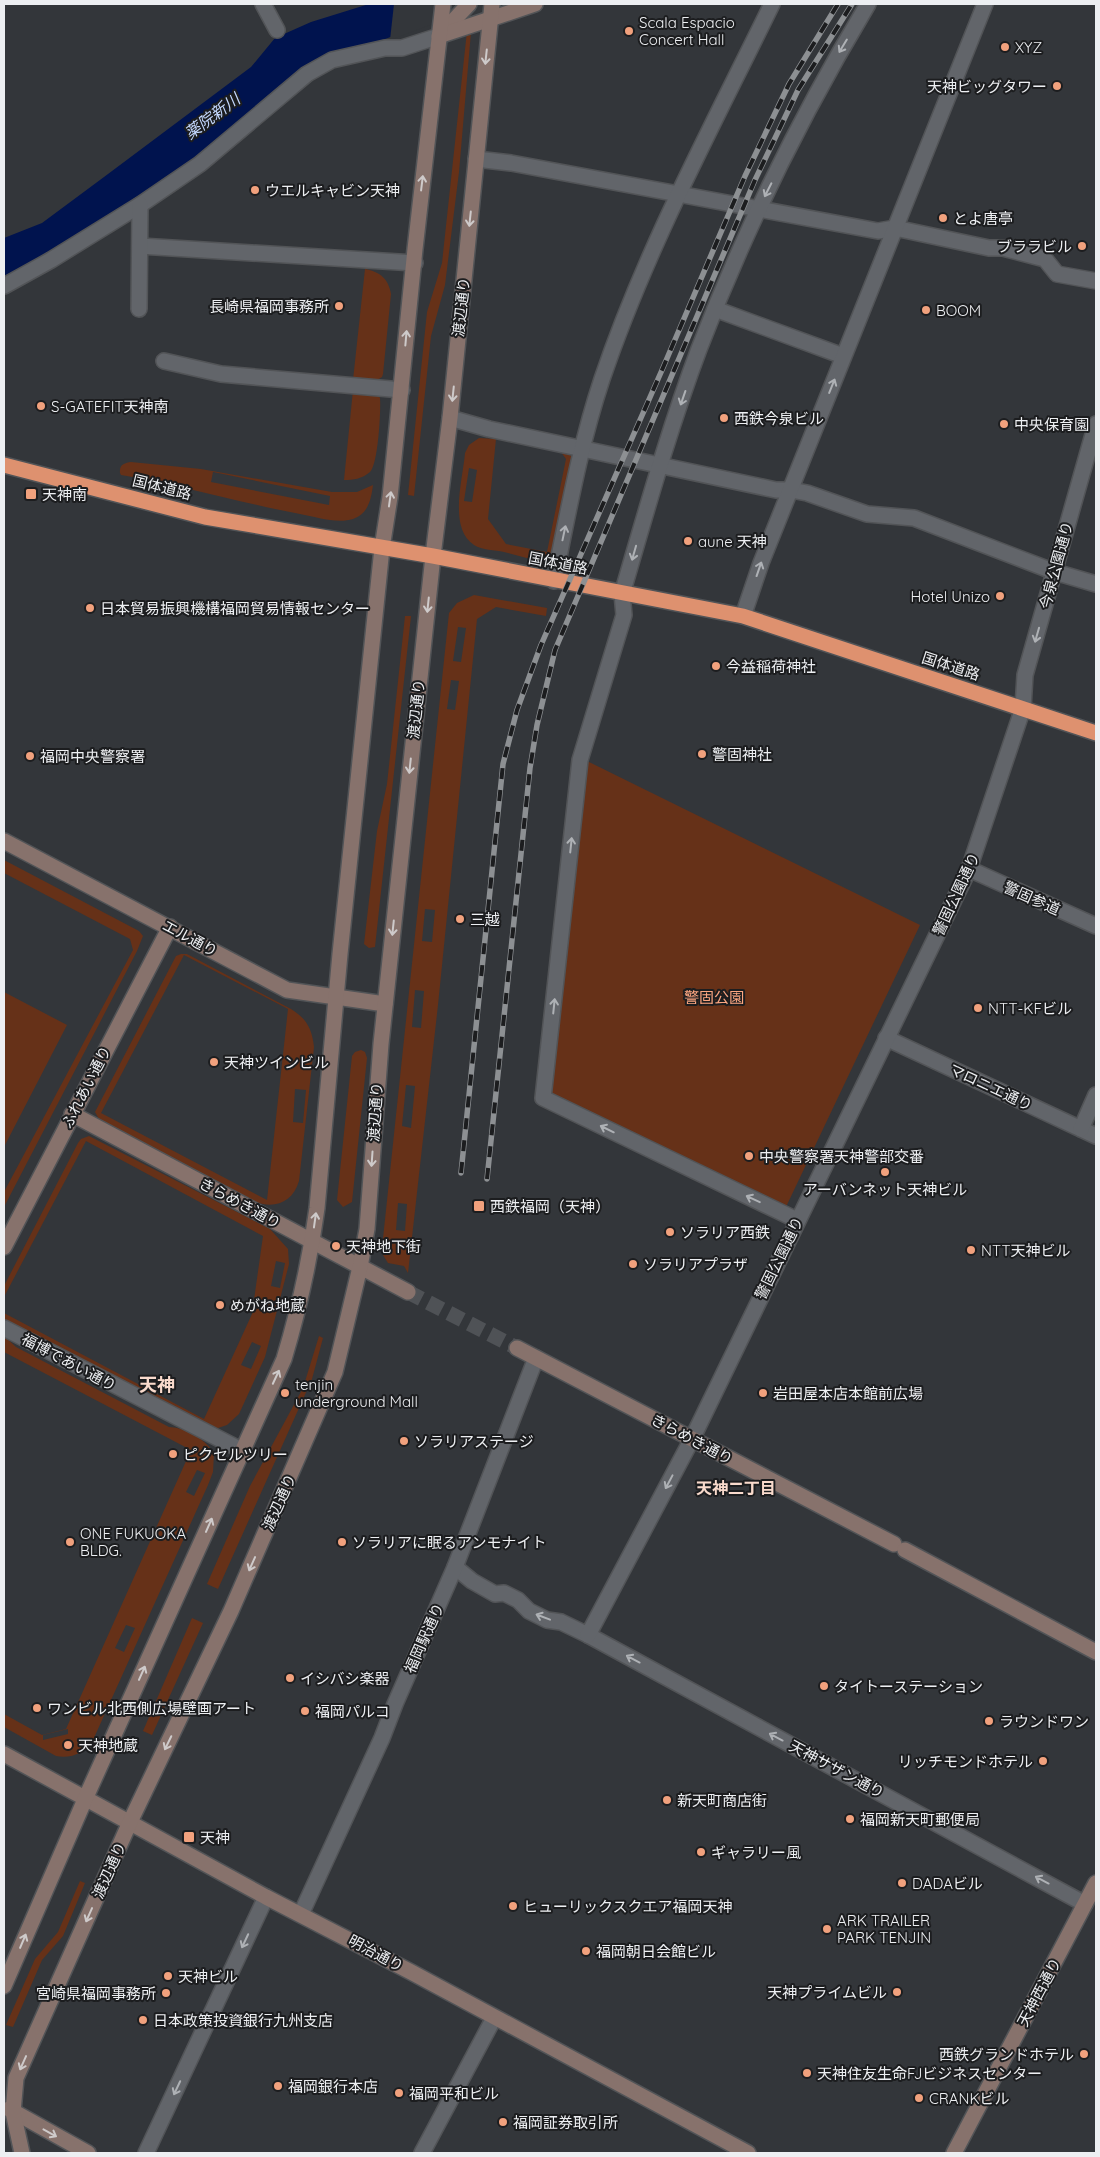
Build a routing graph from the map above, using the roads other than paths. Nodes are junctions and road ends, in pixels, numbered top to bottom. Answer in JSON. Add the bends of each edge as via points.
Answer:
{"nodes":[{"id":1,"x":264,"y":4,"type":"edge"},
{"id":2,"x":443,"y":4,"type":"edge"},
{"id":3,"x":468,"y":4,"type":"edge"},
{"id":4,"x":535,"y":4,"type":"edge"},
{"id":5,"x":772,"y":4,"type":"edge"},
{"id":6,"x":868,"y":4,"type":"edge"},
{"id":7,"x":985,"y":4,"type":"edge"},
{"id":8,"x":491,"y":11,"type":"edge"},
{"id":9,"x":443,"y":28,"type":"junction"},
{"id":10,"x":277,"y":30,"type":"dead end"},
{"id":11,"x":476,"y":159,"type":"junction"},
{"id":12,"x":680,"y":194,"type":"junction"},
{"id":13,"x":140,"y":205,"type":"junction"},
{"id":14,"x":758,"y":208,"type":"junction"},
{"id":15,"x":895,"y":228,"type":"junction"},
{"id":16,"x":140,"y":246,"type":"junction"},
{"id":17,"x":415,"y":263,"type":"junction"},
{"id":18,"x":1096,"y":281,"type":"edge"},
{"id":19,"x":4,"y":286,"type":"edge"},
{"id":20,"x":140,"y":309,"type":"dead end"},
{"id":21,"x":715,"y":309,"type":"junction"},
{"id":22,"x":843,"y":356,"type":"junction"},
{"id":23,"x":164,"y":361,"type":"dead end"},
{"id":24,"x":402,"y":390,"type":"junction"},
{"id":25,"x":450,"y":418,"type":"junction"},
{"id":26,"x":1096,"y":424,"type":"edge"},
{"id":27,"x":582,"y":449,"type":"junction"},
{"id":28,"x":4,"y":465,"type":"edge"},
{"id":29,"x":660,"y":466,"type":"junction"},
{"id":30,"x":791,"y":490,"type":"junction"},
{"id":31,"x":382,"y":548,"type":"junction"},
{"id":32,"x":433,"y":556,"type":"junction"},
{"id":33,"x":1055,"y":572,"type":"junction"},
{"id":34,"x":554,"y":581,"type":"junction"},
{"id":35,"x":1096,"y":584,"type":"edge"},
{"id":36,"x":622,"y":594,"type":"junction"},
{"id":37,"x":743,"y":616,"type":"junction"},
{"id":38,"x":1023,"y":708,"type":"junction"},
{"id":39,"x":1096,"y":733,"type":"edge"},
{"id":40,"x":4,"y":842,"type":"edge"},
{"id":41,"x":969,"y":869,"type":"junction"},
{"id":42,"x":1096,"y":926,"type":"edge"},
{"id":43,"x":170,"y":927,"type":"junction"},
{"id":44,"x":336,"y":996,"type":"junction"},
{"id":45,"x":385,"y":1004,"type":"junction"},
{"id":46,"x":886,"y":1038,"type":"junction"},
{"id":47,"x":1096,"y":1095,"type":"edge"},
{"id":48,"x":72,"y":1114,"type":"junction"},
{"id":49,"x":1081,"y":1128,"type":"junction"},
{"id":50,"x":1096,"y":1136,"type":"edge"},
{"id":51,"x":797,"y":1220,"type":"junction"},
{"id":52,"x":312,"y":1242,"type":"junction"},
{"id":53,"x":4,"y":1246,"type":"edge"},
{"id":54,"x":360,"y":1267,"type":"junction"},
{"id":55,"x":408,"y":1292,"type":"tunnel mouth"},
{"id":56,"x":4,"y":1328,"type":"edge"},
{"id":57,"x":516,"y":1348,"type":"tunnel mouth"},
{"id":58,"x":536,"y":1358,"type":"junction"},
{"id":59,"x":692,"y":1439,"type":"junction"},
{"id":60,"x":241,"y":1450,"type":"junction"},
{"id":61,"x":455,"y":1567,"type":"junction"},
{"id":62,"x":588,"y":1635,"type":"junction"},
{"id":63,"x":1096,"y":1652,"type":"edge"},
{"id":64,"x":4,"y":1754,"type":"edge"},
{"id":65,"x":86,"y":1797,"type":"junction"},
{"id":66,"x":130,"y":1822,"type":"junction"},
{"id":67,"x":1096,"y":1883,"type":"edge"},
{"id":68,"x":266,"y":1896,"type":"junction"},
{"id":69,"x":1085,"y":1904,"type":"junction"},
{"id":70,"x":301,"y":1914,"type":"junction"},
{"id":71,"x":4,"y":1986,"type":"edge"},
{"id":72,"x":494,"y":2018,"type":"junction"},
{"id":73,"x":8,"y":2108,"type":"edge"},
{"id":74,"x":22,"y":2153,"type":"edge"},
{"id":75,"x":88,"y":2153,"type":"edge"},
{"id":76,"x":146,"y":2153,"type":"edge"},
{"id":77,"x":422,"y":2153,"type":"edge"},
{"id":78,"x":748,"y":2153,"type":"edge"},
{"id":79,"x":954,"y":2153,"type":"edge"}],
"edges":[{"from":1,"to":10,"type":"street"},
{"from":2,"to":9,"type":"main road"},
{"from":3,"to":9,"type":"main road"},
{"from":4,"to":8,"type":"main road"},
{"from":5,"to":12,"type":"street"},
{"from":6,"to":14,"type":"street","one_way":true,"via":[[833,63]]},
{"from":7,"to":15,"type":"street"},
{"from":8,"to":9,"type":"main road"},
{"from":8,"to":11,"type":"main road","name":"渡辺通り","one_way":true},
{"from":9,"to":13,"type":"street","via":[[402,48],[385,48],[332,60],[307,74],[200,164]]},
{"from":17,"to":9,"type":"main road","one_way":true},
{"from":11,"to":12,"type":"street"},
{"from":11,"to":25,"type":"main road","name":"渡辺通り","one_way":true},
{"from":12,"to":14,"type":"street"},
{"from":12,"to":27,"type":"street","via":[[625,317],[602,379]]},
{"from":13,"to":16,"type":"street"},
{"from":13,"to":19,"type":"street"},
{"from":14,"to":15,"type":"street","via":[[878,231]]},
{"from":14,"to":21,"type":"street"},
{"from":15,"to":18,"type":"street","via":[[1020,252],[1045,259],[1057,274]]},
{"from":15,"to":22,"type":"street"},
{"from":16,"to":17,"type":"street"},
{"from":16,"to":20,"type":"street"},
{"from":24,"to":17,"type":"main road","one_way":true},
{"from":21,"to":22,"type":"street"},
{"from":21,"to":29,"type":"street","one_way":true},
{"from":30,"to":22,"type":"street","one_way":true},
{"from":23,"to":24,"type":"street","via":[[221,374]]},
{"from":31,"to":24,"type":"main road","one_way":true},
{"from":25,"to":27,"type":"street"},
{"from":25,"to":32,"type":"main road","name":"渡辺通り"},
{"from":26,"to":33,"type":"street","name":"今泉公園通り"},
{"from":27,"to":29,"type":"street"},
{"from":34,"to":27,"type":"street","one_way":true},
{"from":28,"to":31,"type":"highway","name":"国体道路","via":[[205,517]]},
{"from":29,"to":30,"type":"street","via":[[776,490]]},
{"from":29,"to":36,"type":"street","one_way":true},
{"from":30,"to":33,"type":"street","via":[[867,514],[914,518]]},
{"from":37,"to":30,"type":"street","one_way":true},
{"from":31,"to":32,"type":"highway","name":"国体道路"},
{"from":31,"to":44,"type":"main road"},
{"from":32,"to":34,"type":"highway","name":"国体道路"},
{"from":32,"to":45,"type":"main road","name":"渡辺通り","one_way":true},
{"from":33,"to":35,"type":"street"},
{"from":33,"to":38,"type":"street","name":"今泉公園通り","one_way":true,"via":[[1025,675]]},
{"from":34,"to":36,"type":"highway","name":"国体道路"},
{"from":36,"to":37,"type":"highway","name":"国体道路"},
{"from":51,"to":36,"type":"street","one_way":true,"via":[[544,1098],[580,760],[624,615]]},
{"from":37,"to":38,"type":"highway","name":"国体道路"},
{"from":38,"to":39,"type":"highway","name":"国体道路"},
{"from":38,"to":41,"type":"street","name":"警固公園通り"},
{"from":40,"to":43,"type":"main road","name":"エル通り"},
{"from":41,"to":42,"type":"street","name":"警固参道"},
{"from":41,"to":46,"type":"street","name":"警固公園通り"},
{"from":43,"to":44,"type":"main road","name":"エル通り","via":[[287,990]]},
{"from":43,"to":48,"type":"main road","name":"ふれあい通り"},
{"from":44,"to":45,"type":"main road","name":"エル通り"},
{"from":52,"to":44,"type":"main road","one_way":true},
{"from":45,"to":54,"type":"main road","name":"渡辺通り","one_way":true,"via":[[367,1229]]},
{"from":46,"to":49,"type":"street","name":"マロニエ通り"},
{"from":46,"to":51,"type":"street","name":"警固公園通り"},
{"from":47,"to":49,"type":"street"},
{"from":48,"to":52,"type":"main road","name":"きらめき通り"},
{"from":48,"to":53,"type":"main road","name":"ふれあい通り"},
{"from":49,"to":50,"type":"street","name":"マロニエ通り"},
{"from":51,"to":59,"type":"street","name":"警固公園通り"},
{"from":52,"to":54,"type":"main road","name":"きらめき通り"},
{"from":60,"to":52,"type":"main road","one_way":true,"via":[[284,1359]]},
{"from":54,"to":55,"type":"main road","name":"きらめき通り"},
{"from":54,"to":66,"type":"main road","name":"渡辺通り","one_way":true,"via":[[335,1372],[228,1616]]},
{"from":56,"to":60,"type":"street","name":"福博であい通り"},
{"from":57,"to":58,"type":"main road","name":"きらめき通り"},
{"from":58,"to":59,"type":"main road","name":"きらめき通り"},
{"from":58,"to":61,"type":"street","name":"福岡駅通り"},
{"from":59,"to":62,"type":"street","name":"警固公園通り","one_way":true},
{"from":59,"to":63,"type":"main road","name":"きらめき通り"},
{"from":65,"to":60,"type":"main road","one_way":true},
{"from":62,"to":61,"type":"street","name":"天神サザン通り","one_way":true,"via":[[561,1622],[547,1620],[504,1593],[495,1594]]},
{"from":61,"to":70,"type":"street","name":"福岡駅通り","via":[[382,1738]]},
{"from":69,"to":62,"type":"street","name":"天神サザン通り","one_way":true},
{"from":64,"to":65,"type":"main road","name":"明治通り"},
{"from":65,"to":66,"type":"main road","name":"明治通り"},
{"from":71,"to":65,"type":"main road","one_way":true},
{"from":66,"to":68,"type":"main road","name":"明治通り"},
{"from":66,"to":73,"type":"main road","name":"渡辺通り","one_way":true,"via":[[16,2078]]},
{"from":67,"to":69,"type":"main road","name":"天神西通り"},
{"from":68,"to":70,"type":"main road","name":"明治通り"},
{"from":68,"to":76,"type":"street","one_way":true},
{"from":69,"to":79,"type":"main road","name":"天神西通り"},
{"from":70,"to":72,"type":"main road","name":"明治通り"},
{"from":72,"to":77,"type":"street"},
{"from":72,"to":78,"type":"main road","name":"明治通り"},
{"from":73,"to":74,"type":"main road","name":"渡辺通り"},
{"from":73,"to":75,"type":"main road","one_way":true}]}
